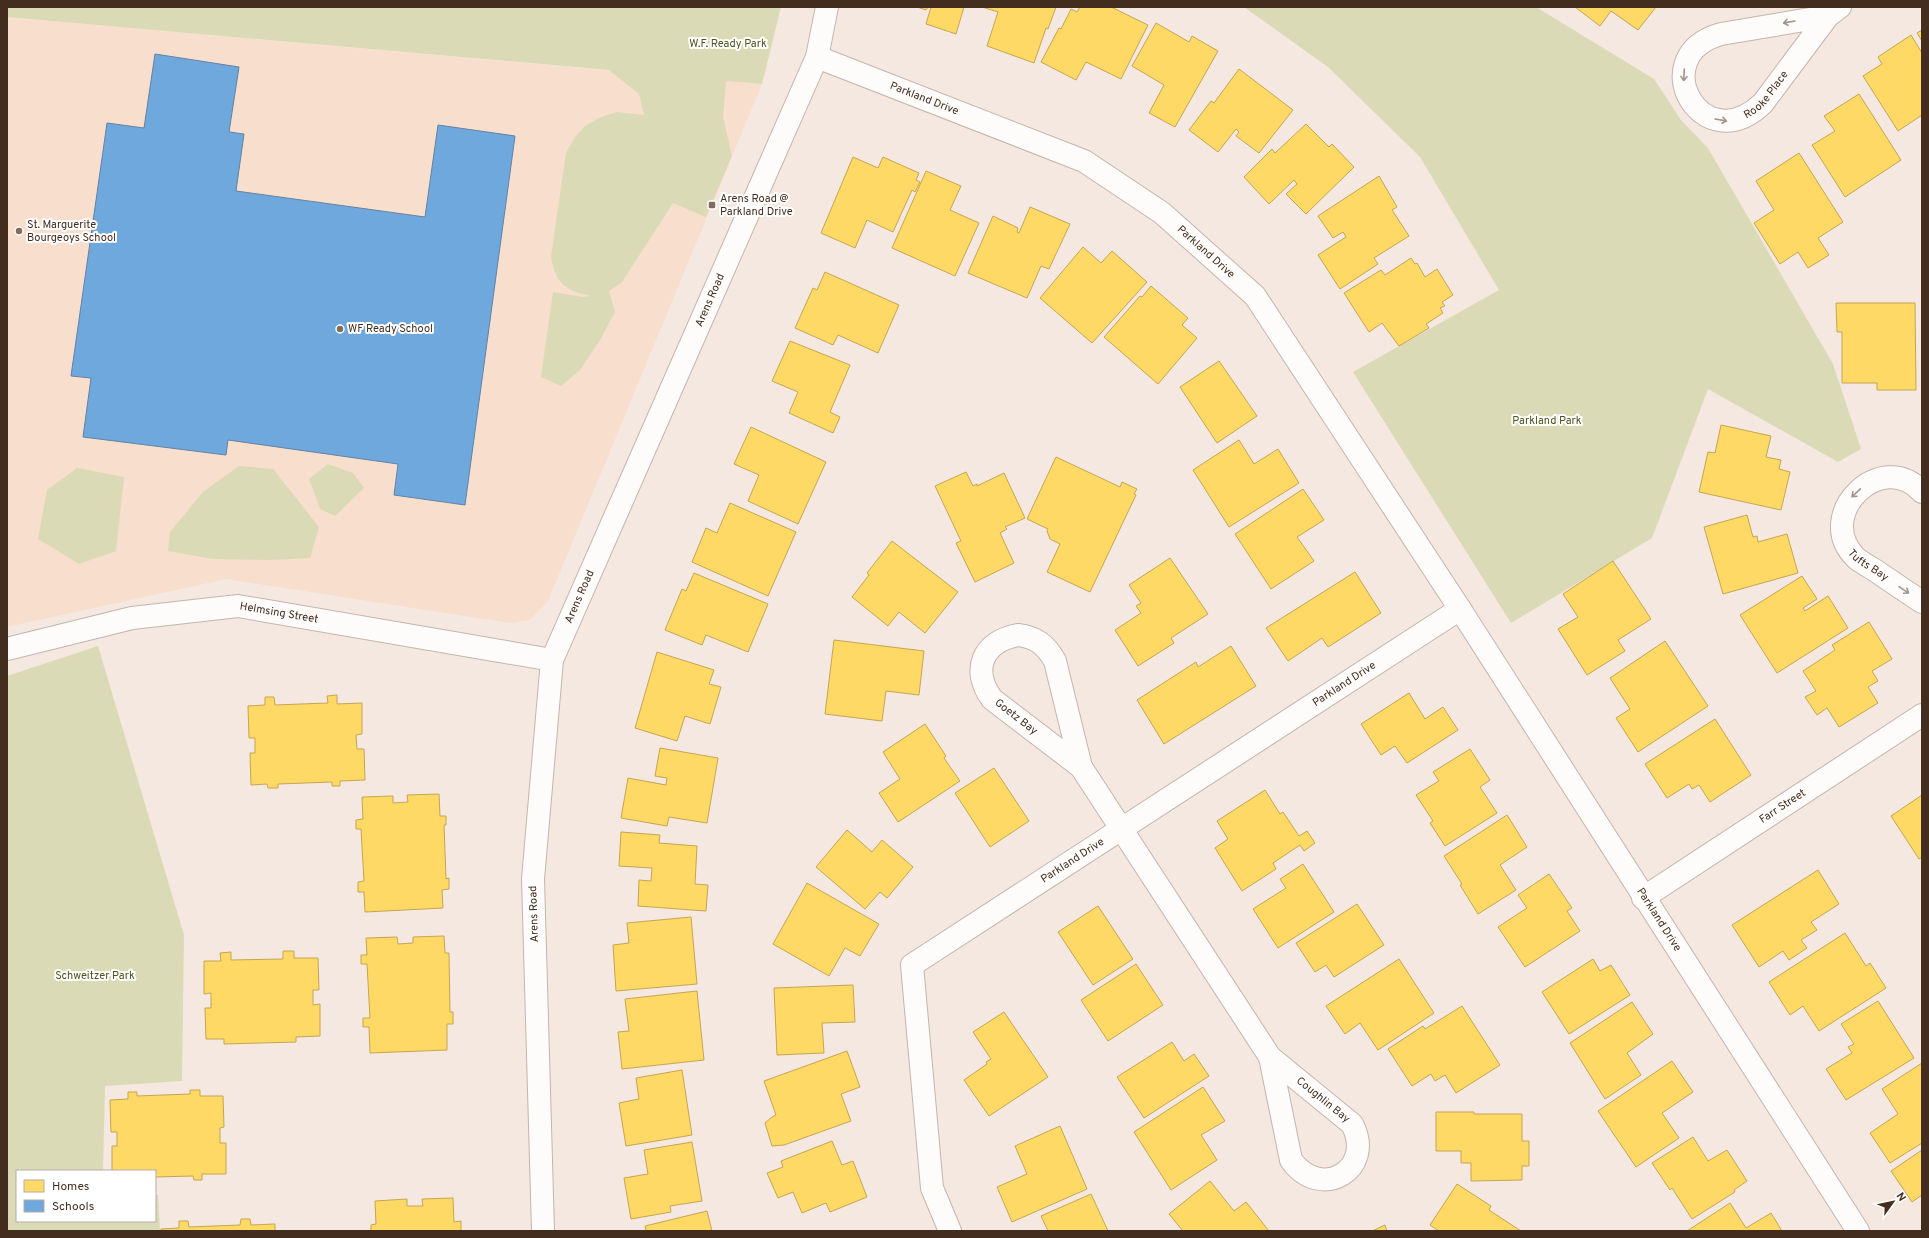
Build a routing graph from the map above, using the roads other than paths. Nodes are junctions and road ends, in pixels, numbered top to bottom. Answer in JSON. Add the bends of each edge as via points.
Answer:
{"nodes":[{"id":1,"x":827,"y":7,"type":"edge"},
{"id":2,"x":1834,"y":11,"type":"edge"},
{"id":3,"x":817,"y":57,"type":"junction"},
{"id":4,"x":1922,"y":492,"type":"edge"},
{"id":5,"x":1922,"y":602,"type":"edge"},
{"id":6,"x":1460,"y":609,"type":"junction"},
{"id":7,"x":7,"y":649,"type":"edge"},
{"id":8,"x":552,"y":660,"type":"junction"},
{"id":9,"x":1922,"y":715,"type":"edge"},
{"id":10,"x":1081,"y":767,"type":"junction"},
{"id":11,"x":1121,"y":829,"type":"junction"},
{"id":12,"x":1643,"y":898,"type":"junction"},
{"id":13,"x":1270,"y":1057,"type":"junction"},
{"id":14,"x":543,"y":1231,"type":"edge"},
{"id":15,"x":950,"y":1231,"type":"edge"},
{"id":16,"x":1858,"y":1231,"type":"edge"}],
"edges":[{"from":1,"to":3,"type":"street","name":"Arens Road"},
{"from":2,"to":2,"type":"street","name":"Rooke Place","one_way":true,"via":[[1707,38],[1696,46],[1688,58],[1684,86],[1689,100],[1698,111],[1718,120],[1740,120],[1752,113],[1763,103]]},
{"from":3,"to":6,"type":"street","name":"Parkland Drive","via":[[1084,162],[1162,213],[1255,296]]},
{"from":3,"to":8,"type":"street","name":"Arens Road"},
{"from":4,"to":5,"type":"street","name":"Tufts Bay","one_way":true,"via":[[1905,480],[1876,480],[1863,486],[1851,498],[1844,512],[1842,528],[1846,544],[1856,558]]},
{"from":6,"to":11,"type":"street","name":"Parkland Drive"},
{"from":6,"to":12,"type":"street","name":"Parkland Drive"},
{"from":7,"to":8,"type":"street","name":"Helmsing Street","via":[[132,618],[238,606]]},
{"from":8,"to":14,"type":"street","name":"Arens Road","via":[[533,879]]},
{"from":9,"to":12,"type":"street","name":"Farr Street"},
{"from":10,"to":10,"type":"street","name":"Goetz Bay","via":[[1055,661],[1049,650],[1030,636],[1006,637],[996,642],[987,652],[982,664],[985,689],[992,699]]},
{"from":10,"to":11,"type":"street","name":"Goetz Bay"},
{"from":11,"to":13,"type":"street","name":"Coughlin Bay"},
{"from":11,"to":15,"type":"street","name":"Parkland Drive","via":[[912,965],[932,1188]]},
{"from":12,"to":16,"type":"street","name":"Parkland Drive"},
{"from":13,"to":13,"type":"street","name":"Coughlin Bay","via":[[1291,1160],[1298,1170],[1319,1180],[1330,1180],[1342,1175],[1356,1158],[1359,1146],[1358,1135],[1352,1124]]}]}
